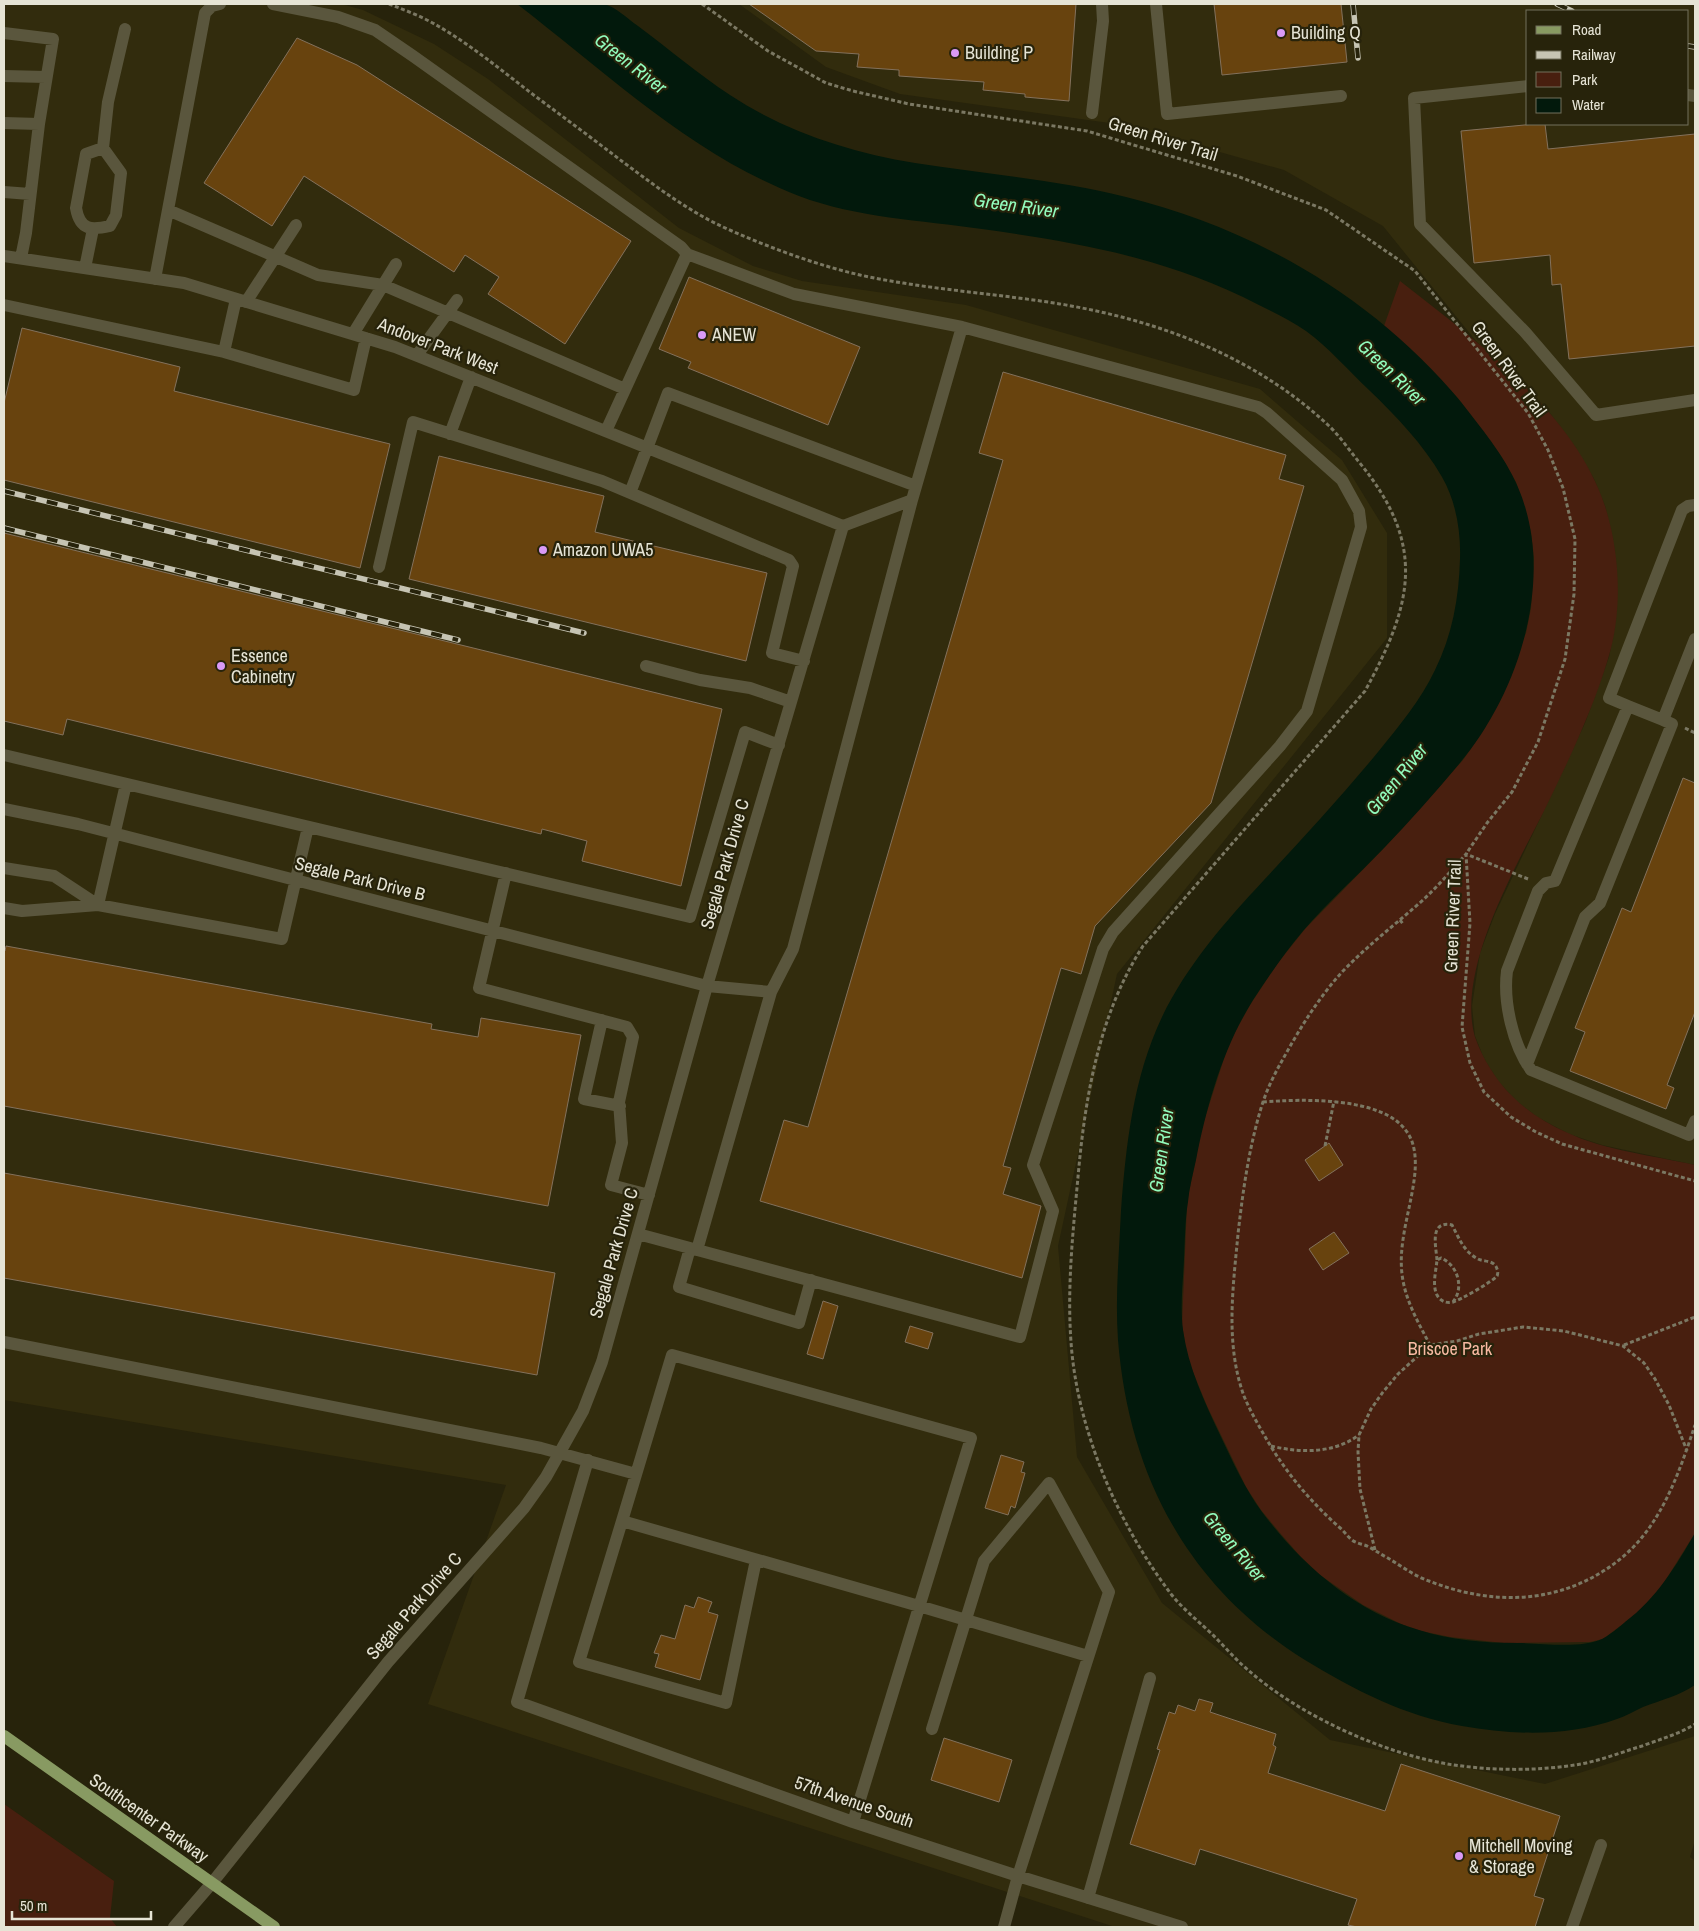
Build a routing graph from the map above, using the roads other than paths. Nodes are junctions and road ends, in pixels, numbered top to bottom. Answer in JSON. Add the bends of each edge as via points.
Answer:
{"nodes":[{"id":1,"x":220,"y":4,"type":"edge"},
{"id":2,"x":273,"y":4,"type":"edge"},
{"id":3,"x":1102,"y":4,"type":"edge"},
{"id":4,"x":1156,"y":4,"type":"edge"},
{"id":5,"x":125,"y":29,"type":"dead end"},
{"id":6,"x":4,"y":33,"type":"edge"},
{"id":7,"x":4,"y":76,"type":"edge"},
{"id":8,"x":46,"y":77,"type":"junction"},
{"id":9,"x":1526,"y":86,"type":"edge"},
{"id":10,"x":1340,"y":96,"type":"dead end"},
{"id":11,"x":1092,"y":113,"type":"dead end"},
{"id":12,"x":4,"y":123,"type":"edge"},
{"id":13,"x":39,"y":124,"type":"junction"},
{"id":14,"x":104,"y":148,"type":"junction"},
{"id":15,"x":4,"y":192,"type":"edge"},
{"id":16,"x":30,"y":194,"type":"junction"},
{"id":17,"x":168,"y":210,"type":"junction"},
{"id":18,"x":296,"y":225,"type":"dead end"},
{"id":19,"x":93,"y":229,"type":"junction"},
{"id":20,"x":688,"y":254,"type":"junction"},
{"id":21,"x":4,"y":256,"type":"edge"},
{"id":22,"x":275,"y":257,"type":"junction"},
{"id":23,"x":21,"y":258,"type":"junction"},
{"id":24,"x":396,"y":264,"type":"dead end"},
{"id":25,"x":85,"y":268,"type":"junction"},
{"id":26,"x":155,"y":279,"type":"junction"},
{"id":27,"x":383,"y":285,"type":"junction"},
{"id":28,"x":457,"y":300,"type":"dead end"},
{"id":29,"x":241,"y":301,"type":"junction"},
{"id":30,"x":4,"y":305,"type":"edge"},
{"id":31,"x":448,"y":312,"type":"junction"},
{"id":32,"x":962,"y":327,"type":"junction"},
{"id":33,"x":353,"y":334,"type":"junction"},
{"id":34,"x":366,"y":338,"type":"junction"},
{"id":35,"x":224,"y":352,"type":"junction"},
{"id":36,"x":417,"y":356,"type":"junction"},
{"id":37,"x":470,"y":377,"type":"junction"},
{"id":38,"x":625,"y":388,"type":"junction"},
{"id":39,"x":1695,"y":400,"type":"edge"},
{"id":40,"x":606,"y":431,"type":"junction"},
{"id":41,"x":450,"y":434,"type":"junction"},
{"id":42,"x":648,"y":448,"type":"junction"},
{"id":43,"x":916,"y":486,"type":"junction"},
{"id":44,"x":630,"y":493,"type":"junction"},
{"id":45,"x":912,"y":500,"type":"junction"},
{"id":46,"x":1695,"y":505,"type":"edge"},
{"id":47,"x":843,"y":526,"type":"junction"},
{"id":48,"x":379,"y":567,"type":"dead end"},
{"id":49,"x":1695,"y":639,"type":"edge"},
{"id":50,"x":804,"y":661,"type":"junction"},
{"id":51,"x":646,"y":666,"type":"dead end"},
{"id":52,"x":792,"y":702,"type":"junction"},
{"id":53,"x":1628,"y":706,"type":"junction"},
{"id":54,"x":1663,"y":720,"type":"junction"},
{"id":55,"x":779,"y":745,"type":"junction"},
{"id":56,"x":4,"y":755,"type":"edge"},
{"id":57,"x":126,"y":784,"type":"junction"},
{"id":58,"x":4,"y":810,"type":"edge"},
{"id":59,"x":308,"y":827,"type":"junction"},
{"id":60,"x":114,"y":833,"type":"junction"},
{"id":61,"x":4,"y":868,"type":"edge"},
{"id":62,"x":506,"y":873,"type":"junction"},
{"id":63,"x":296,"y":880,"type":"junction"},
{"id":64,"x":98,"y":905,"type":"junction"},
{"id":65,"x":4,"y":908,"type":"edge"},
{"id":66,"x":494,"y":931,"type":"junction"},
{"id":67,"x":707,"y":986,"type":"junction"},
{"id":68,"x":771,"y":992,"type":"junction"},
{"id":69,"x":602,"y":1020,"type":"junction"},
{"id":70,"x":1527,"y":1064,"type":"junction"},
{"id":71,"x":620,"y":1106,"type":"junction"},
{"id":72,"x":1695,"y":1121,"type":"edge"},
{"id":73,"x":649,"y":1195,"type":"junction"},
{"id":74,"x":638,"y":1234,"type":"junction"},
{"id":75,"x":694,"y":1249,"type":"junction"},
{"id":76,"x":811,"y":1280,"type":"junction"},
{"id":77,"x":4,"y":1342,"type":"edge"},
{"id":78,"x":560,"y":1452,"type":"junction"},
{"id":79,"x":588,"y":1460,"type":"junction"},
{"id":80,"x":636,"y":1474,"type":"junction"},
{"id":81,"x":622,"y":1521,"type":"junction"},
{"id":82,"x":756,"y":1560,"type":"junction"},
{"id":83,"x":919,"y":1606,"type":"junction"},
{"id":84,"x":966,"y":1620,"type":"junction"},
{"id":85,"x":1088,"y":1656,"type":"junction"},
{"id":86,"x":1150,"y":1678,"type":"dead end"},
{"id":87,"x":932,"y":1729,"type":"dead end"},
{"id":88,"x":4,"y":1736,"type":"edge"},
{"id":89,"x":853,"y":1822,"type":"junction"},
{"id":90,"x":1601,"y":1845,"type":"dead end"},
{"id":91,"x":1018,"y":1876,"type":"junction"},
{"id":92,"x":212,"y":1883,"type":"junction"},
{"id":93,"x":1088,"y":1898,"type":"junction"},
{"id":94,"x":174,"y":1927,"type":"edge"},
{"id":95,"x":274,"y":1927,"type":"edge"},
{"id":96,"x":1005,"y":1927,"type":"edge"},
{"id":97,"x":1182,"y":1927,"type":"edge"},
{"id":98,"x":1572,"y":1927,"type":"edge"}],
"edges":[{"from":1,"to":17,"type":"street","via":[[205,13]]},
{"from":2,"to":20,"type":"street","via":[[338,17],[375,30]]},
{"from":3,"to":11,"type":"street"},
{"from":4,"to":10,"type":"street","via":[[1167,114]]},
{"from":5,"to":14,"type":"street","via":[[108,102]]},
{"from":6,"to":8,"type":"street","via":[[53,38]]},
{"from":7,"to":8,"type":"street"},
{"from":8,"to":13,"type":"street"},
{"from":9,"to":39,"type":"street","via":[[1414,98],[1420,224],[1525,332],[1596,414]]},
{"from":12,"to":13,"type":"street"},
{"from":13,"to":16,"type":"street"},
{"from":14,"to":19,"type":"street","via":[[121,173],[116,215],[110,226]]},
{"from":14,"to":19,"type":"street","via":[[86,154],[76,208],[82,224]]},
{"from":15,"to":16,"type":"street"},
{"from":16,"to":23,"type":"street"},
{"from":17,"to":22,"type":"street"},
{"from":17,"to":26,"type":"street"},
{"from":18,"to":22,"type":"street"},
{"from":19,"to":25,"type":"street"},
{"from":20,"to":32,"type":"street","via":[[794,294]]},
{"from":20,"to":38,"type":"street"},
{"from":21,"to":23,"type":"street","name":"Andover Park West"},
{"from":22,"to":27,"type":"street","via":[[318,275]]},
{"from":22,"to":29,"type":"street"},
{"from":23,"to":25,"type":"street","name":"Andover Park West"},
{"from":24,"to":27,"type":"street"},
{"from":25,"to":26,"type":"street","name":"Andover Park West"},
{"from":26,"to":29,"type":"street","name":"Andover Park West","via":[[184,283]]},
{"from":27,"to":31,"type":"street"},
{"from":27,"to":33,"type":"street"},
{"from":28,"to":31,"type":"street"},
{"from":29,"to":33,"type":"street","name":"Andover Park West"},
{"from":29,"to":35,"type":"street"},
{"from":30,"to":35,"type":"street"},
{"from":31,"to":36,"type":"street"},
{"from":31,"to":38,"type":"street"},
{"from":32,"to":43,"type":"street"},
{"from":32,"to":76,"type":"street","via":[[1258,408],[1342,480],[1359,511],[1361,527],[1308,711],[1113,932],[1103,949],[1034,1165],[1053,1210],[1020,1337]]},
{"from":33,"to":34,"type":"street","name":"Andover Park West"},
{"from":34,"to":35,"type":"street","via":[[354,390]]},
{"from":34,"to":36,"type":"street","name":"Andover Park West"},
{"from":36,"to":37,"type":"street","name":"Andover Park West"},
{"from":37,"to":40,"type":"street","name":"Andover Park West"},
{"from":37,"to":41,"type":"street"},
{"from":38,"to":40,"type":"street"},
{"from":40,"to":42,"type":"street","name":"Andover Park West"},
{"from":41,"to":44,"type":"street","via":[[602,481]]},
{"from":41,"to":48,"type":"street","via":[[412,422]]},
{"from":42,"to":43,"type":"street","via":[[668,393]]},
{"from":42,"to":44,"type":"street"},
{"from":42,"to":47,"type":"street","name":"Andover Park West"},
{"from":43,"to":45,"type":"street"},
{"from":44,"to":50,"type":"street","via":[[789,560],[793,566],[772,653]]},
{"from":45,"to":47,"type":"street"},
{"from":45,"to":68,"type":"street","via":[[793,948]]},
{"from":46,"to":53,"type":"street","via":[[1682,510],[1608,698]]},
{"from":47,"to":50,"type":"street","name":"Segale Park Drive C"},
{"from":49,"to":54,"type":"street"},
{"from":50,"to":52,"type":"street","name":"Segale Park Drive C"},
{"from":51,"to":52,"type":"street","via":[[700,680],[750,688]]},
{"from":52,"to":55,"type":"street","name":"Segale Park Drive C"},
{"from":53,"to":54,"type":"street"},
{"from":53,"to":70,"type":"street","via":[[1555,880],[1538,891],[1507,971],[1505,984],[1514,1035]]},
{"from":54,"to":70,"type":"street","via":[[1672,724],[1600,903],[1585,918]]},
{"from":55,"to":62,"type":"street","via":[[745,732],[690,917]]},
{"from":55,"to":67,"type":"street","name":"Segale Park Drive C"},
{"from":56,"to":57,"type":"street"},
{"from":57,"to":59,"type":"street"},
{"from":57,"to":60,"type":"street"},
{"from":58,"to":60,"type":"street","name":"Segale Park Drive B"},
{"from":59,"to":62,"type":"street"},
{"from":59,"to":63,"type":"street"},
{"from":60,"to":63,"type":"street","name":"Segale Park Drive B"},
{"from":60,"to":64,"type":"street"},
{"from":61,"to":64,"type":"street","via":[[54,876]]},
{"from":62,"to":66,"type":"street"},
{"from":63,"to":64,"type":"street","via":[[282,939]]},
{"from":63,"to":66,"type":"street","name":"Segale Park Drive B"},
{"from":64,"to":65,"type":"street","via":[[22,911]]},
{"from":66,"to":67,"type":"street","name":"Segale Park Drive B"},
{"from":66,"to":69,"type":"street","via":[[479,988]]},
{"from":67,"to":68,"type":"street","name":"Segale Park Drive B"},
{"from":67,"to":73,"type":"street","name":"Segale Park Drive C"},
{"from":68,"to":75,"type":"street"},
{"from":69,"to":71,"type":"street","via":[[627,1027],[633,1037]]},
{"from":69,"to":71,"type":"street","via":[[584,1099]]},
{"from":70,"to":72,"type":"street","via":[[1531,1070],[1690,1135]]},
{"from":71,"to":73,"type":"street","via":[[622,1143],[612,1185]]},
{"from":73,"to":74,"type":"street","name":"Segale Park Drive C"},
{"from":74,"to":75,"type":"street"},
{"from":74,"to":78,"type":"street","name":"Segale Park Drive C","via":[[602,1362],[583,1411]]},
{"from":75,"to":76,"type":"street"},
{"from":75,"to":76,"type":"street","via":[[678,1288],[799,1323]]},
{"from":77,"to":78,"type":"street"},
{"from":78,"to":79,"type":"street"},
{"from":78,"to":92,"type":"street","name":"Segale Park Drive C","via":[[524,1508],[388,1662]]},
{"from":79,"to":80,"type":"street"},
{"from":79,"to":89,"type":"street","name":"57th Avenue South","via":[[517,1702]]},
{"from":80,"to":81,"type":"street"},
{"from":80,"to":83,"type":"street","via":[[672,1354],[971,1438]]},
{"from":81,"to":82,"type":"street"},
{"from":81,"to":82,"type":"street","via":[[579,1662],[726,1702]]},
{"from":82,"to":83,"type":"street"},
{"from":83,"to":84,"type":"street"},
{"from":83,"to":89,"type":"street"},
{"from":84,"to":85,"type":"street"},
{"from":84,"to":85,"type":"street","via":[[984,1561],[1049,1483],[1109,1592]]},
{"from":84,"to":87,"type":"street"},
{"from":85,"to":91,"type":"street"},
{"from":86,"to":93,"type":"street"},
{"from":88,"to":92,"type":"main road","name":"Southcenter Parkway"},
{"from":89,"to":91,"type":"street","name":"57th Avenue South"},
{"from":90,"to":98,"type":"street"},
{"from":91,"to":93,"type":"street","name":"57th Avenue South"},
{"from":91,"to":96,"type":"street"},
{"from":92,"to":94,"type":"street","name":"Segale Park Drive C"},
{"from":92,"to":95,"type":"main road","name":"Southcenter Parkway"},
{"from":93,"to":97,"type":"street","name":"57th Avenue South"}]}
